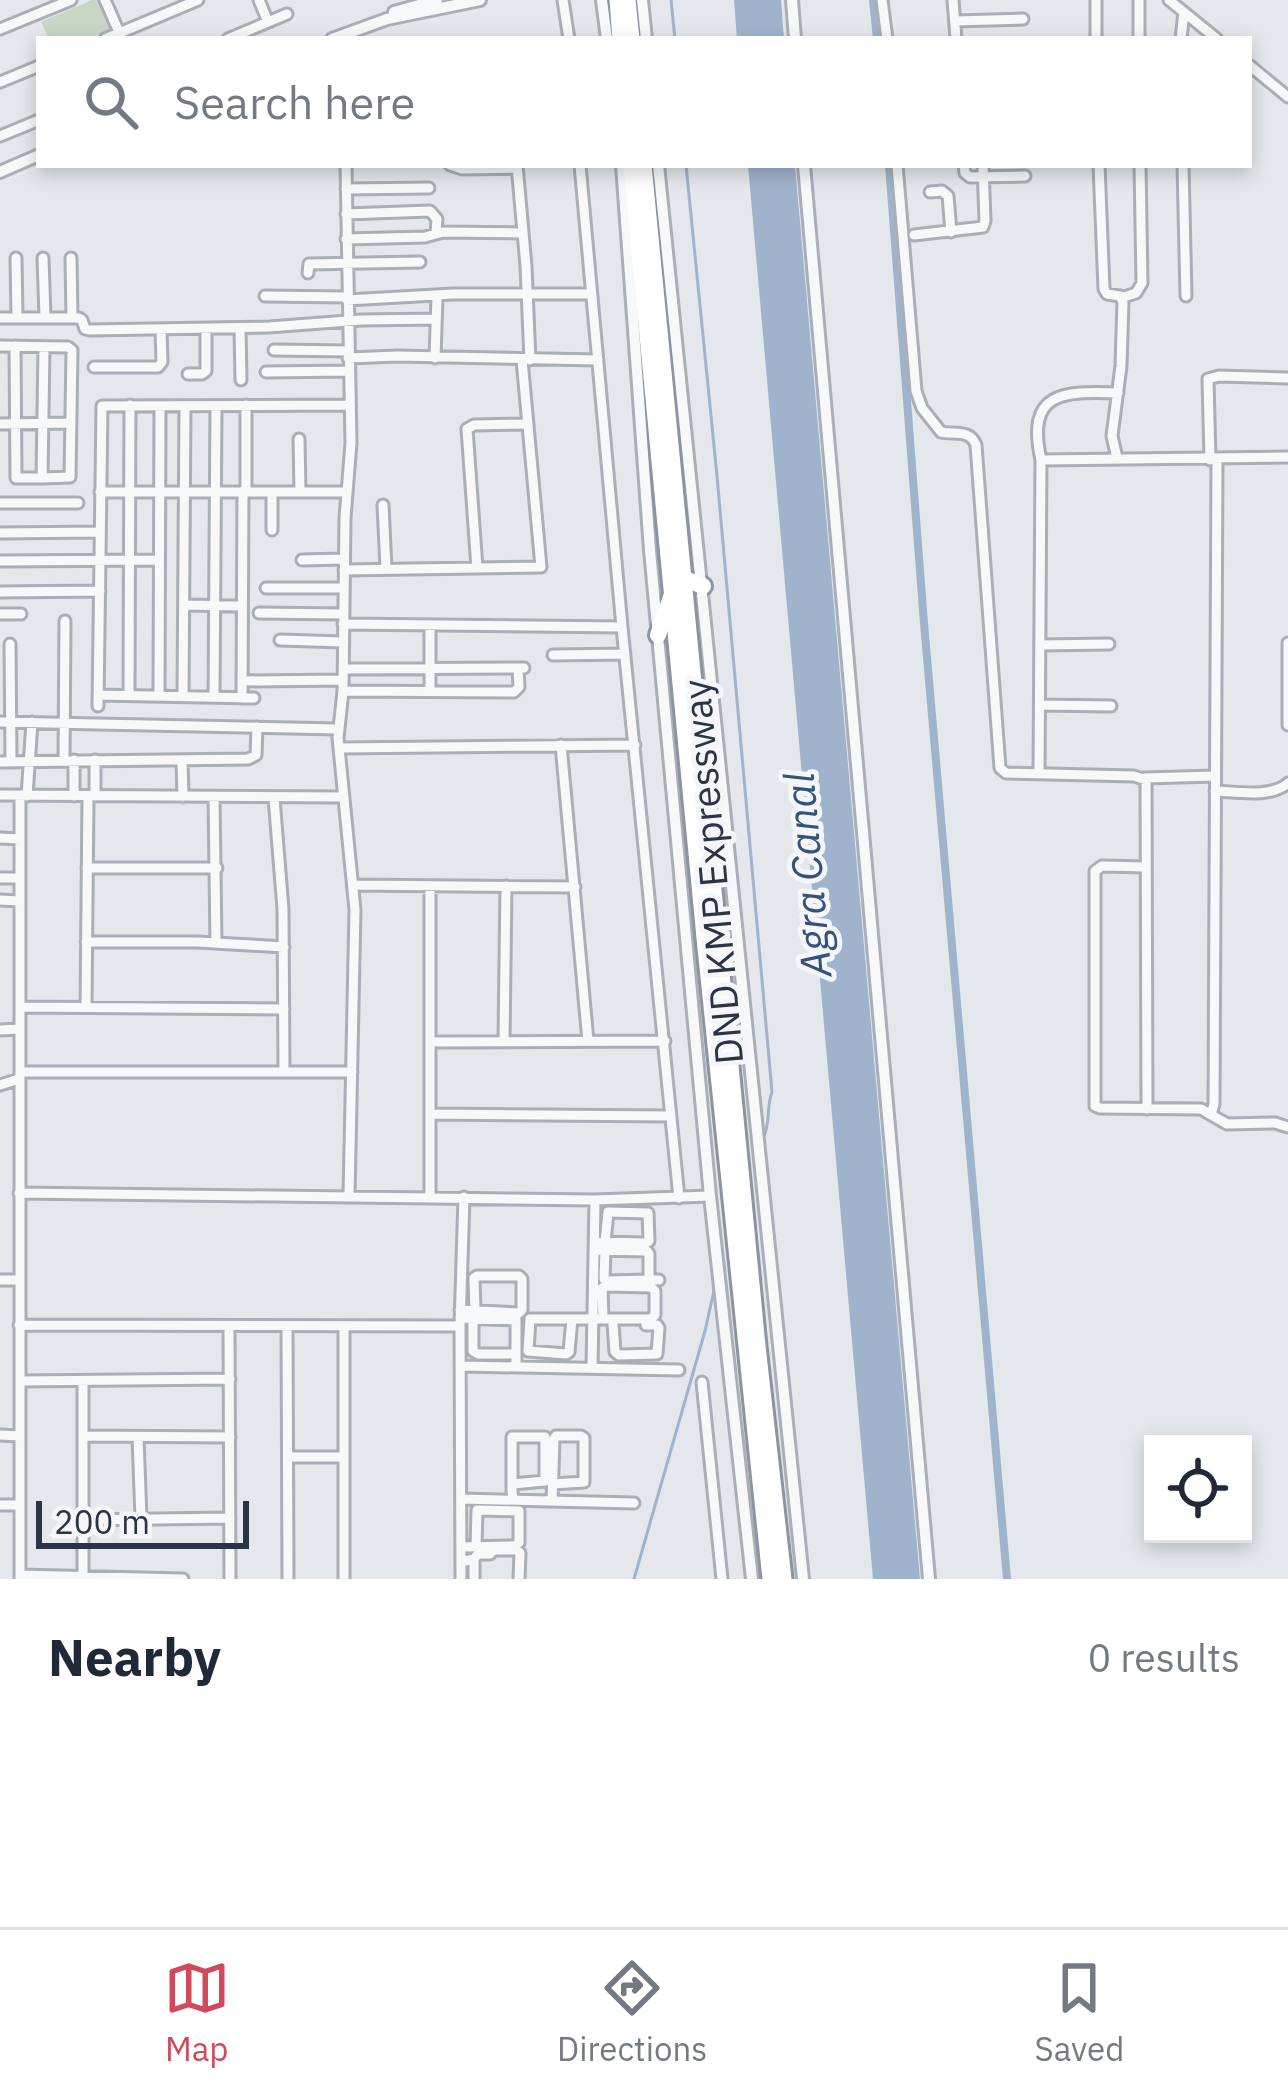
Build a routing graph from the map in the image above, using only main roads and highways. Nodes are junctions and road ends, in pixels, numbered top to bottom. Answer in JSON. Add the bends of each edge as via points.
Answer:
{"nodes":[{"id":1,"x":616,"y":0,"type":"edge"},
{"id":2,"x":628,"y":0,"type":"edge"},
{"id":3,"x":620,"y":36,"type":"edge"},
{"id":4,"x":632,"y":36,"type":"edge"},
{"id":5,"x":627,"y":168,"type":"edge"},
{"id":6,"x":644,"y":168,"type":"edge"},
{"id":7,"x":671,"y":597,"type":"junction"},
{"id":8,"x":658,"y":635,"type":"road end"},
{"id":9,"x":770,"y":1579,"type":"edge"},
{"id":10,"x":784,"y":1579,"type":"edge"}],
"edges":[{"from":1,"to":3,"type":"highway"},
{"from":2,"to":4,"type":"highway"},
{"from":5,"to":7,"type":"highway","name":"DND KMP Expressway"},
{"from":6,"to":10,"type":"highway","name":"DND KMP Expressway","via":[[694,582]]},
{"from":7,"to":8,"type":"highway"},
{"from":7,"to":9,"type":"highway","name":"DND KMP Expressway"}]}
